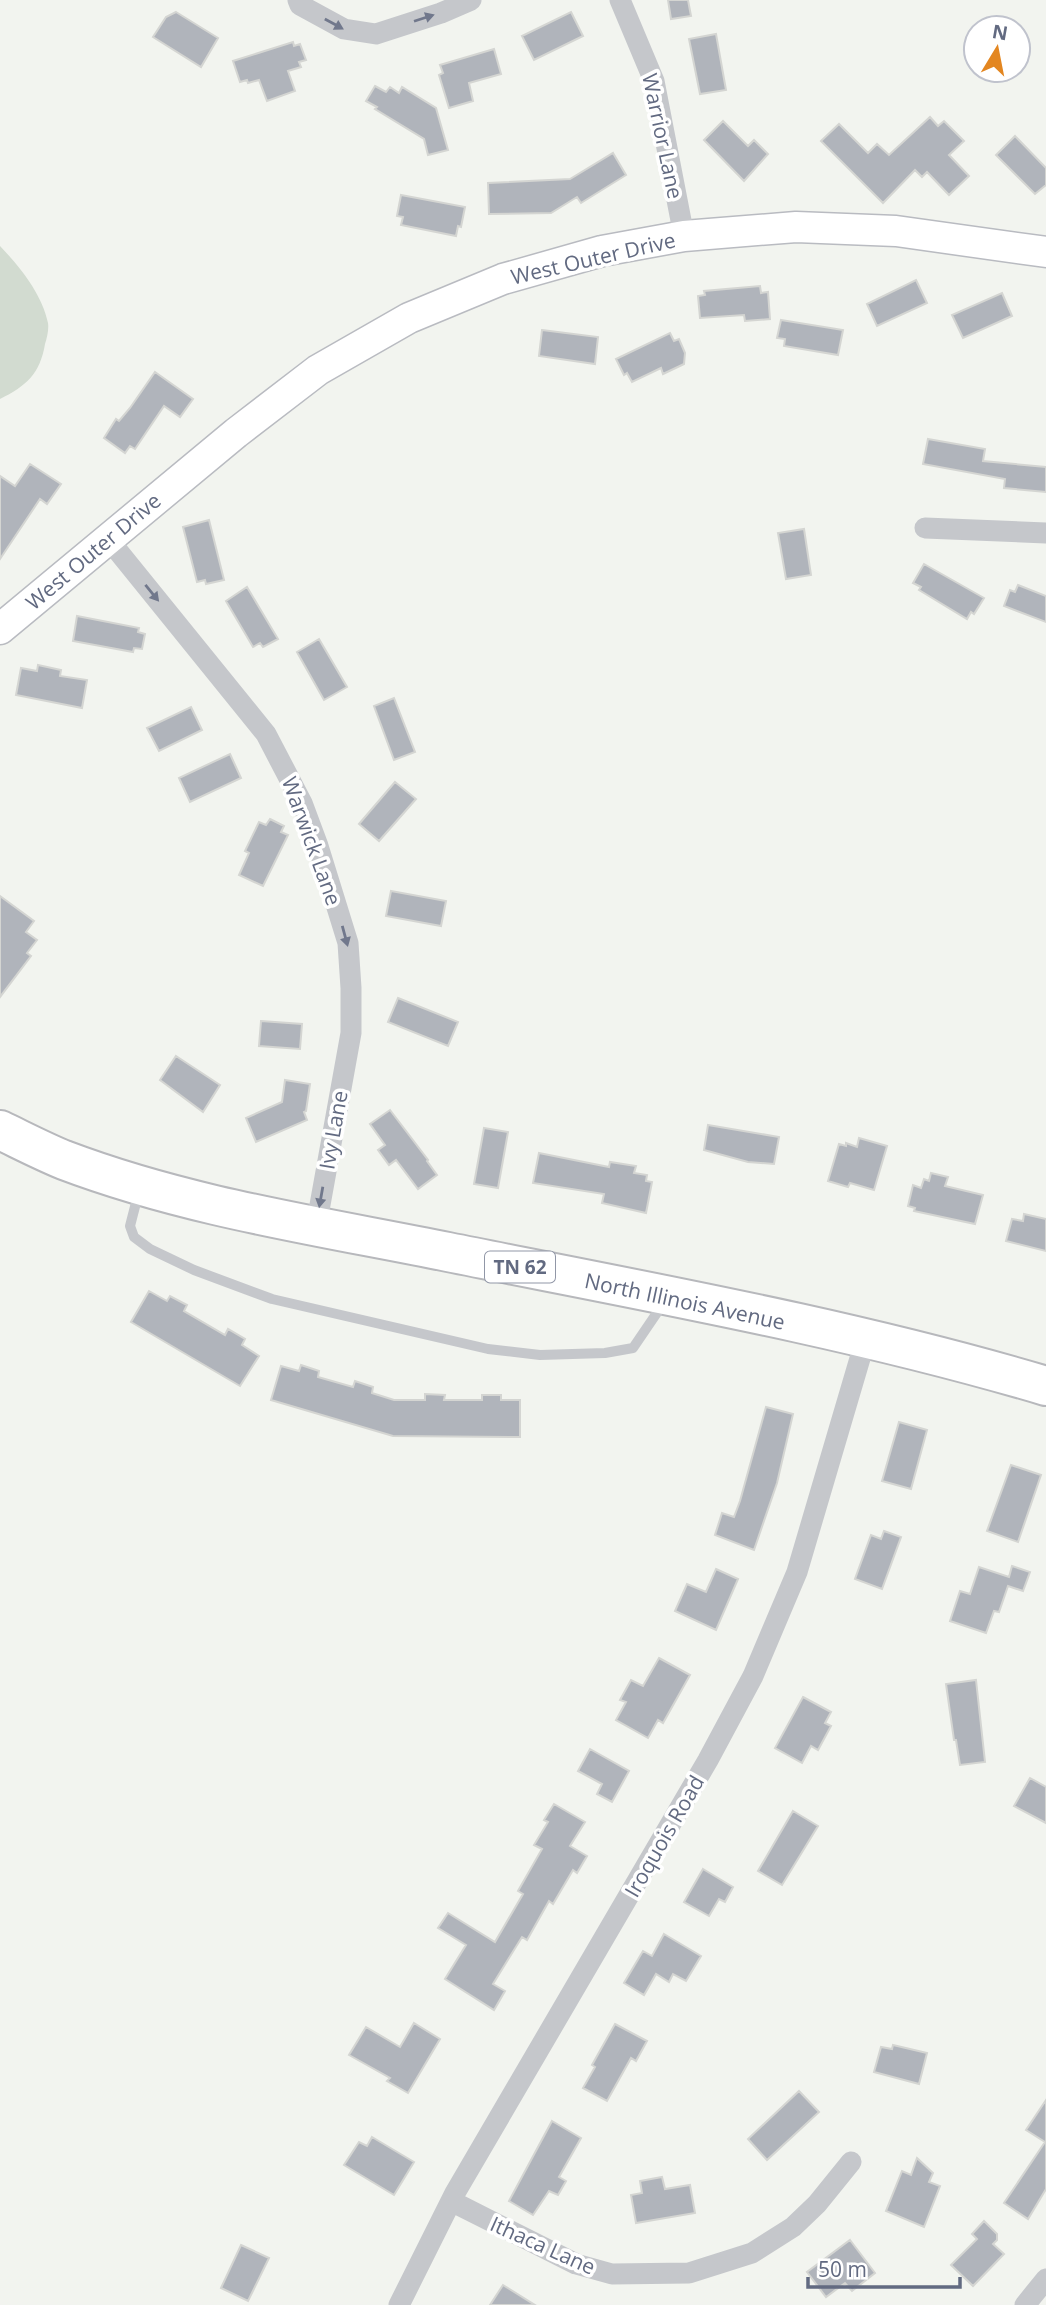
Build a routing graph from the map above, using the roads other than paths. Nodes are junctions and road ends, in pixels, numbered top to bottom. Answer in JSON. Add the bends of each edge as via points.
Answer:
{"nodes":[{"id":1,"x":298,"y":0,"type":"edge"},
{"id":2,"x":471,"y":0,"type":"edge"},
{"id":3,"x":620,"y":0,"type":"edge"},
{"id":4,"x":684,"y":236,"type":"junction"},
{"id":5,"x":1046,"y":252,"type":"edge"},
{"id":6,"x":925,"y":528,"type":"dead end"},
{"id":7,"x":1046,"y":533,"type":"edge"},
{"id":8,"x":109,"y":540,"type":"junction"},
{"id":9,"x":0,"y":629,"type":"edge"},
{"id":10,"x":351,"y":1033,"type":"joint"},
{"id":11,"x":0,"y":1130,"type":"edge"},
{"id":12,"x":140,"y":1185,"type":"junction"},
{"id":13,"x":316,"y":1227,"type":"junction"},
{"id":14,"x":668,"y":1296,"type":"junction"},
{"id":15,"x":866,"y":1338,"type":"junction"},
{"id":16,"x":1046,"y":1386,"type":"edge"},
{"id":17,"x":851,"y":2162,"type":"dead end"},
{"id":18,"x":451,"y":2201,"type":"junction"},
{"id":19,"x":1046,"y":2279,"type":"edge"},
{"id":20,"x":399,"y":2305,"type":"edge"},
{"id":21,"x":1025,"y":2305,"type":"edge"}],
"edges":[{"from":1,"to":2,"type":"street","one_way":true,"via":[[344,29],[376,34]]},
{"from":3,"to":4,"type":"street","name":"Warrior Lane","via":[[654,81]]},
{"from":4,"to":5,"type":"street","name":"West Outer Drive","via":[[796,227],[850,228]]},
{"from":4,"to":8,"type":"street","name":"West Outer Drive","via":[[602,251],[503,279],[410,318],[318,370]]},
{"from":6,"to":7,"type":"street"},
{"from":8,"to":9,"type":"street","name":"West Outer Drive"},
{"from":8,"to":10,"type":"street","name":"Warwick Lane","one_way":true,"via":[[266,734],[289,776],[318,846],[348,943]]},
{"from":10,"to":13,"type":"street","name":"Ivy Lane","one_way":true},
{"from":11,"to":12,"type":"highway","name":"North Illinois Avenue","number":"TN 62","via":[[63,1159]]},
{"from":12,"to":13,"type":"highway","name":"North Illinois Avenue","number":"TN 62"},
{"from":12,"to":14,"type":"lane","via":[[130,1226],[134,1237],[194,1270],[272,1299],[488,1349],[540,1354],[634,1348]]},
{"from":13,"to":14,"type":"highway","name":"North Illinois Avenue","number":"TN 62"},
{"from":14,"to":15,"type":"highway","name":"North Illinois Avenue","number":"TN 62"},
{"from":15,"to":16,"type":"highway","name":"North Illinois Avenue","number":"TN 62"},
{"from":15,"to":18,"type":"street","name":"Iroquois Road","via":[[797,1572],[753,1676]]},
{"from":17,"to":18,"type":"street","name":"Ithaca Lane","via":[[793,2228],[752,2253],[689,2273],[612,2274],[576,2264]]},
{"from":18,"to":20,"type":"street","name":"Iroquois Road"},
{"from":19,"to":21,"type":"street"}]}
